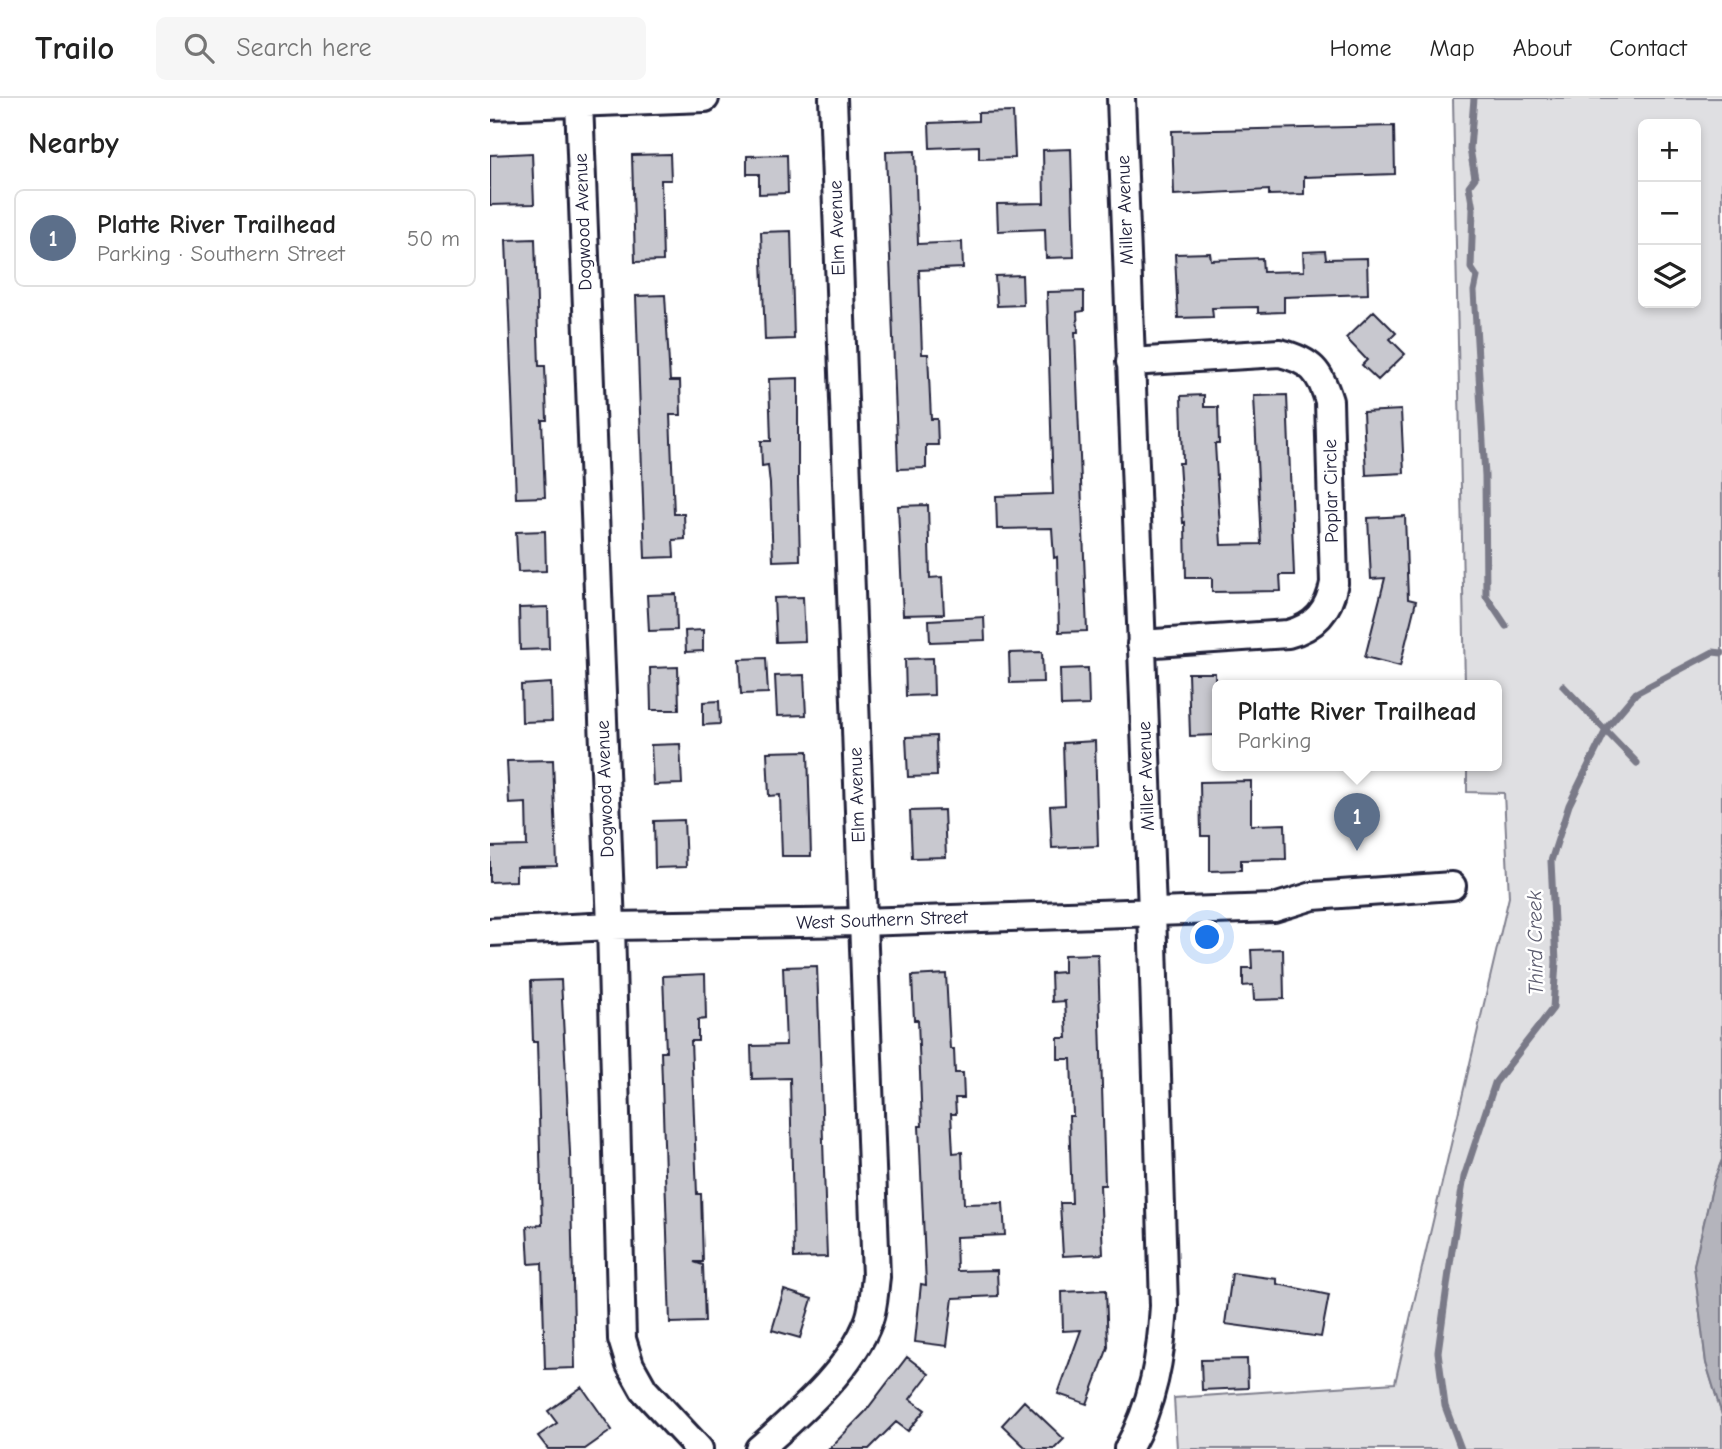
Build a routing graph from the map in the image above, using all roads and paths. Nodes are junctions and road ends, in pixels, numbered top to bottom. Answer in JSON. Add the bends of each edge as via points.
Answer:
{"nodes":[{"id":1,"x":705,"y":98,"type":"edge"},
{"id":2,"x":833,"y":98,"type":"edge"},
{"id":3,"x":1121,"y":98,"type":"edge"},
{"id":4,"x":579,"y":102,"type":"junction"},
{"id":5,"x":490,"y":106,"type":"edge"},
{"id":6,"x":1130,"y":362,"type":"junction"},
{"id":7,"x":1141,"y":644,"type":"junction"},
{"id":8,"x":1452,"y":886,"type":"dead end"},
{"id":9,"x":1152,"y":911,"type":"junction"},
{"id":10,"x":861,"y":922,"type":"junction"},
{"id":11,"x":611,"y":926,"type":"junction"},
{"id":12,"x":490,"y":932,"type":"edge"},
{"id":13,"x":699,"y":1449,"type":"edge"},
{"id":14,"x":759,"y":1449,"type":"edge"},
{"id":15,"x":1128,"y":1449,"type":"edge"}],
"edges":[{"from":1,"to":4,"type":"street"},
{"from":2,"to":10,"type":"street","name":"Elm Avenue"},
{"from":3,"to":6,"type":"street","name":"Miller Avenue"},
{"from":4,"to":5,"type":"street"},
{"from":4,"to":11,"type":"street","name":"Dogwood Avenue"},
{"from":6,"to":7,"type":"street","name":"Miller Avenue"},
{"from":6,"to":7,"type":"street","name":"Poplar Circle","via":[[1280,353],[1309,364],[1324,384],[1329,401],[1334,583],[1326,610],[1314,623],[1288,634]]},
{"from":7,"to":9,"type":"street","name":"Miller Avenue"},
{"from":8,"to":9,"type":"street","name":"West Southern Street","via":[[1313,896],[1274,908]]},
{"from":9,"to":10,"type":"street","name":"West Southern Street"},
{"from":9,"to":15,"type":"street","name":"Miller Avenue","via":[[1164,1306],[1155,1378]]},
{"from":10,"to":11,"type":"street","name":"West Southern Street"},
{"from":10,"to":14,"type":"street","name":"Elm Avenue","via":[[874,1205],[873,1304],[856,1346],[835,1373]]},
{"from":11,"to":12,"type":"street","name":"West Southern Street"},
{"from":11,"to":13,"type":"street","name":"Dogwood Avenue","via":[[622,1339],[644,1390]]}]}
